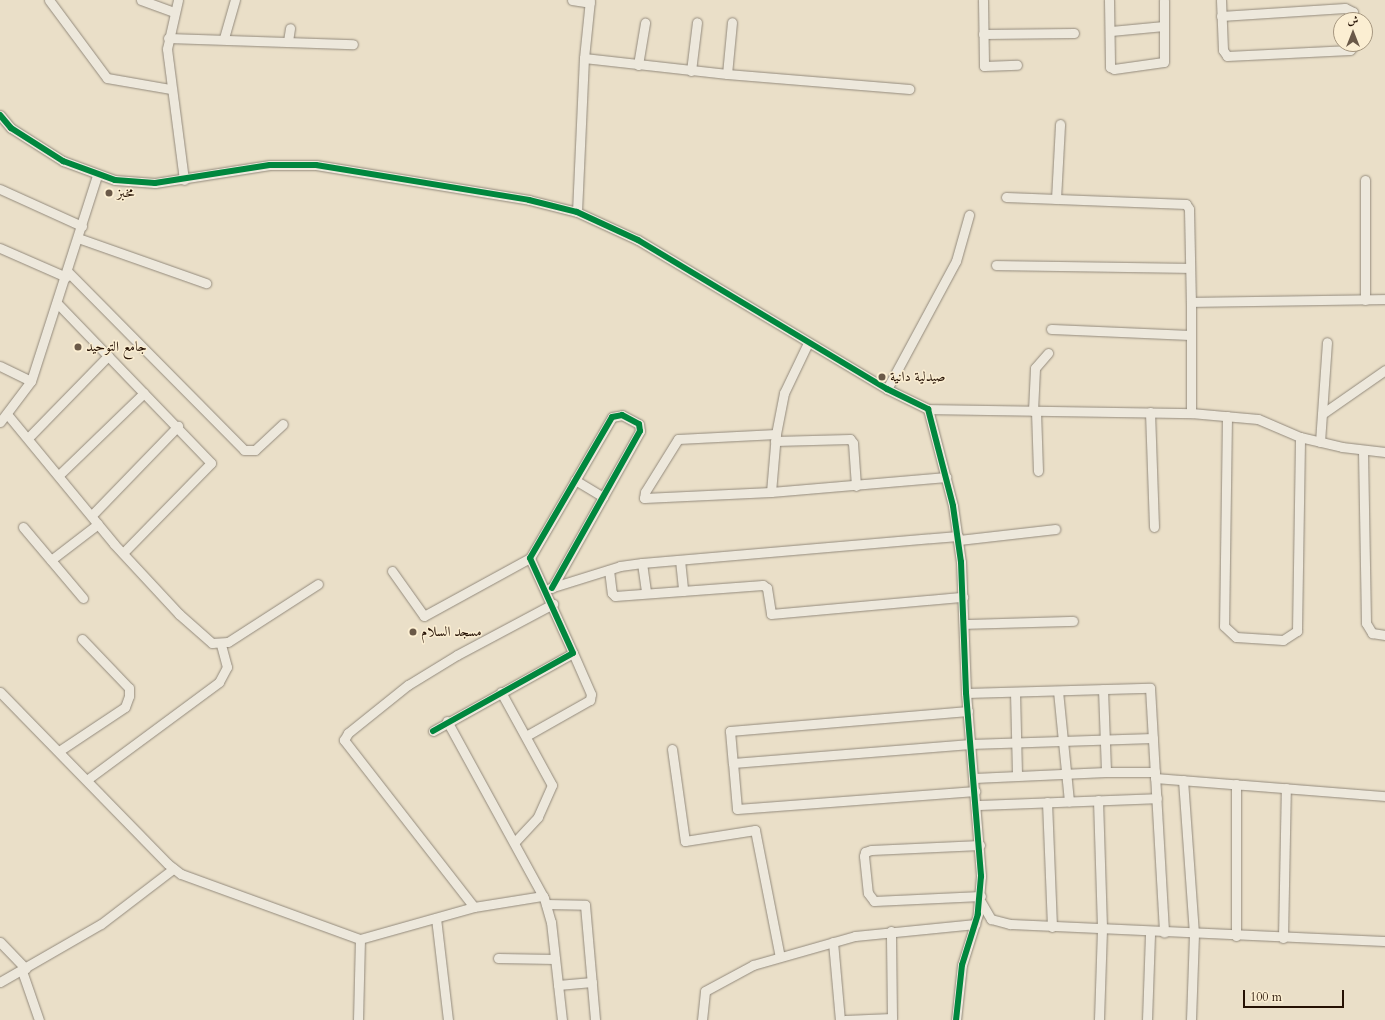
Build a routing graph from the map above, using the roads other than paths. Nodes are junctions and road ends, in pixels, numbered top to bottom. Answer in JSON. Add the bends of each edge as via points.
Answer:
{"nodes":[{"id":1,"x":49,"y":0,"type":"edge"},
{"id":2,"x":141,"y":0,"type":"edge"},
{"id":3,"x":178,"y":0,"type":"edge"},
{"id":4,"x":235,"y":0,"type":"edge"},
{"id":5,"x":572,"y":0,"type":"edge"},
{"id":6,"x":983,"y":0,"type":"edge"},
{"id":7,"x":1109,"y":0,"type":"edge"},
{"id":8,"x":1164,"y":0,"type":"edge"},
{"id":9,"x":1221,"y":0,"type":"edge"},
{"id":10,"x":590,"y":1,"type":"edge"},
{"id":11,"x":1328,"y":4,"type":"edge"},
{"id":12,"x":174,"y":12,"type":"junction"},
{"id":13,"x":1352,"y":12,"type":"edge"},
{"id":14,"x":1221,"y":16,"type":"junction"},
{"id":15,"x":697,"y":22,"type":"dead end"},
{"id":16,"x":732,"y":22,"type":"dead end"},
{"id":17,"x":645,"y":23,"type":"dead end"},
{"id":18,"x":1164,"y":26,"type":"junction"},
{"id":19,"x":290,"y":28,"type":"dead end"},
{"id":20,"x":1111,"y":31,"type":"junction"},
{"id":21,"x":1074,"y":33,"type":"dead end"},
{"id":22,"x":983,"y":34,"type":"junction"},
{"id":23,"x":168,"y":38,"type":"junction"},
{"id":24,"x":224,"y":38,"type":"junction"},
{"id":25,"x":288,"y":41,"type":"junction"},
{"id":26,"x":353,"y":44,"type":"dead end"},
{"id":27,"x":1333,"y":51,"type":"edge"},
{"id":28,"x":584,"y":58,"type":"junction"},
{"id":29,"x":638,"y":65,"type":"junction"},
{"id":30,"x":1017,"y":65,"type":"dead end"},
{"id":31,"x":691,"y":71,"type":"junction"},
{"id":32,"x":727,"y":74,"type":"junction"},
{"id":33,"x":171,"y":89,"type":"junction"},
{"id":34,"x":909,"y":89,"type":"dead end"},
{"id":35,"x":0,"y":115,"type":"edge"},
{"id":36,"x":1060,"y":124,"type":"dead end"},
{"id":37,"x":11,"y":128,"type":"junction"},
{"id":38,"x":0,"y":130,"type":"edge"},
{"id":39,"x":97,"y":175,"type":"junction"},
{"id":40,"x":184,"y":180,"type":"junction"},
{"id":41,"x":1364,"y":180,"type":"dead end"},
{"id":42,"x":0,"y":189,"type":"edge"},
{"id":43,"x":1006,"y":197,"type":"dead end"},
{"id":44,"x":1056,"y":199,"type":"junction"},
{"id":45,"x":577,"y":212,"type":"junction"},
{"id":46,"x":969,"y":215,"type":"dead end"},
{"id":47,"x":82,"y":226,"type":"junction"},
{"id":48,"x":78,"y":238,"type":"junction"},
{"id":49,"x":0,"y":248,"type":"edge"},
{"id":50,"x":996,"y":265,"type":"dead end"},
{"id":51,"x":1190,"y":268,"type":"junction"},
{"id":52,"x":67,"y":274,"type":"junction"},
{"id":53,"x":206,"y":283,"type":"dead end"},
{"id":54,"x":1385,"y":299,"type":"edge"},
{"id":55,"x":1365,"y":300,"type":"junction"},
{"id":56,"x":1191,"y":302,"type":"junction"},
{"id":57,"x":57,"y":303,"type":"junction"},
{"id":58,"x":1051,"y":330,"type":"dead end"},
{"id":59,"x":1191,"y":335,"type":"junction"},
{"id":60,"x":1327,"y":342,"type":"dead end"},
{"id":61,"x":808,"y":343,"type":"junction"},
{"id":62,"x":1048,"y":352,"type":"dead end"},
{"id":63,"x":108,"y":356,"type":"junction"},
{"id":64,"x":0,"y":366,"type":"edge"},
{"id":65,"x":1385,"y":370,"type":"edge"},
{"id":66,"x":31,"y":381,"type":"junction"},
{"id":67,"x":887,"y":389,"type":"junction"},
{"id":68,"x":144,"y":393,"type":"junction"},
{"id":69,"x":928,"y":409,"type":"junction"},
{"id":70,"x":1035,"y":411,"type":"junction"},
{"id":71,"x":1150,"y":412,"type":"junction"},
{"id":72,"x":1191,"y":413,"type":"junction"},
{"id":73,"x":7,"y":414,"type":"junction"},
{"id":74,"x":1322,"y":414,"type":"junction"},
{"id":75,"x":1227,"y":416,"type":"junction"},
{"id":76,"x":0,"y":422,"type":"edge"},
{"id":77,"x":283,"y":424,"type":"dead end"},
{"id":78,"x":178,"y":426,"type":"junction"},
{"id":79,"x":1300,"y":436,"type":"junction"},
{"id":80,"x":776,"y":437,"type":"junction"},
{"id":81,"x":28,"y":438,"type":"junction"},
{"id":82,"x":1320,"y":442,"type":"junction"},
{"id":83,"x":1363,"y":450,"type":"junction"},
{"id":84,"x":1385,"y":452,"type":"edge"},
{"id":85,"x":1038,"y":471,"type":"dead end"},
{"id":86,"x":59,"y":475,"type":"junction"},
{"id":87,"x":946,"y":478,"type":"junction"},
{"id":88,"x":575,"y":480,"type":"junction"},
{"id":89,"x":856,"y":486,"type":"junction"},
{"id":90,"x":772,"y":492,"type":"junction"},
{"id":91,"x":603,"y":497,"type":"junction"},
{"id":92,"x":92,"y":515,"type":"junction"},
{"id":93,"x":98,"y":524,"type":"junction"},
{"id":94,"x":23,"y":527,"type":"dead end"},
{"id":95,"x":1154,"y":527,"type":"dead end"},
{"id":96,"x":1055,"y":529,"type":"dead end"},
{"id":97,"x":958,"y":538,"type":"junction"},
{"id":98,"x":123,"y":553,"type":"junction"},
{"id":99,"x":530,"y":558,"type":"junction"},
{"id":100,"x":51,"y":560,"type":"junction"},
{"id":101,"x":680,"y":560,"type":"junction"},
{"id":102,"x":642,"y":563,"type":"junction"},
{"id":103,"x":609,"y":570,"type":"junction"},
{"id":104,"x":392,"y":571,"type":"dead end"},
{"id":105,"x":318,"y":584,"type":"dead end"},
{"id":106,"x":549,"y":588,"type":"junction"},
{"id":107,"x":683,"y":591,"type":"junction"},
{"id":108,"x":646,"y":593,"type":"junction"},
{"id":109,"x":963,"y":597,"type":"junction"},
{"id":110,"x":83,"y":598,"type":"dead end"},
{"id":111,"x":553,"y":604,"type":"junction"},
{"id":112,"x":1073,"y":621,"type":"dead end"},
{"id":113,"x":964,"y":624,"type":"junction"},
{"id":114,"x":1385,"y":635,"type":"edge"},
{"id":115,"x":82,"y":639,"type":"dead end"},
{"id":116,"x":220,"y":644,"type":"junction"},
{"id":117,"x":573,"y":653,"type":"junction"},
{"id":118,"x":1103,"y":689,"type":"junction"},
{"id":119,"x":1058,"y":691,"type":"junction"},
{"id":120,"x":501,"y":692,"type":"junction"},
{"id":121,"x":1015,"y":692,"type":"junction"},
{"id":122,"x":0,"y":693,"type":"edge"},
{"id":123,"x":966,"y":693,"type":"junction"},
{"id":124,"x":968,"y":711,"type":"junction"},
{"id":125,"x":447,"y":721,"type":"junction"},
{"id":126,"x":433,"y":731,"type":"dead end"},
{"id":127,"x":526,"y":736,"type":"junction"},
{"id":128,"x":1153,"y":738,"type":"junction"},
{"id":129,"x":1106,"y":740,"type":"junction"},
{"id":130,"x":1015,"y":742,"type":"junction"},
{"id":131,"x":1061,"y":742,"type":"junction"},
{"id":132,"x":970,"y":744,"type":"junction"},
{"id":133,"x":672,"y":749,"type":"dead end"},
{"id":134,"x":59,"y":752,"type":"junction"},
{"id":135,"x":733,"y":763,"type":"junction"},
{"id":136,"x":1106,"y":772,"type":"junction"},
{"id":137,"x":1065,"y":773,"type":"junction"},
{"id":138,"x":1155,"y":775,"type":"junction"},
{"id":139,"x":1017,"y":776,"type":"junction"},
{"id":140,"x":974,"y":778,"type":"junction"},
{"id":141,"x":88,"y":780,"type":"junction"},
{"id":142,"x":1183,"y":780,"type":"junction"},
{"id":143,"x":1236,"y":784,"type":"junction"},
{"id":144,"x":1286,"y":788,"type":"junction"},
{"id":145,"x":975,"y":791,"type":"junction"},
{"id":146,"x":1385,"y":796,"type":"edge"},
{"id":147,"x":1156,"y":798,"type":"junction"},
{"id":148,"x":1098,"y":800,"type":"junction"},
{"id":149,"x":1069,"y":801,"type":"junction"},
{"id":150,"x":1047,"y":802,"type":"junction"},
{"id":151,"x":977,"y":805,"type":"junction"},
{"id":152,"x":516,"y":842,"type":"junction"},
{"id":153,"x":980,"y":845,"type":"junction"},
{"id":154,"x":173,"y":869,"type":"junction"},
{"id":155,"x":981,"y":899,"type":"junction"},
{"id":156,"x":545,"y":900,"type":"junction"},
{"id":157,"x":474,"y":907,"type":"junction"},
{"id":158,"x":436,"y":918,"type":"junction"},
{"id":159,"x":975,"y":924,"type":"junction"},
{"id":160,"x":1052,"y":927,"type":"junction"},
{"id":161,"x":1102,"y":929,"type":"junction"},
{"id":162,"x":891,"y":931,"type":"junction"},
{"id":163,"x":1150,"y":932,"type":"junction"},
{"id":164,"x":1164,"y":932,"type":"junction"},
{"id":165,"x":1194,"y":934,"type":"junction"},
{"id":166,"x":1236,"y":936,"type":"junction"},
{"id":167,"x":1283,"y":938,"type":"junction"},
{"id":168,"x":360,"y":939,"type":"junction"},
{"id":169,"x":1385,"y":941,"type":"edge"},
{"id":170,"x":0,"y":942,"type":"edge"},
{"id":171,"x":833,"y":942,"type":"junction"},
{"id":172,"x":780,"y":957,"type":"junction"},
{"id":173,"x":498,"y":958,"type":"dead end"},
{"id":174,"x":556,"y":959,"type":"junction"},
{"id":175,"x":24,"y":970,"type":"junction"},
{"id":176,"x":0,"y":982,"type":"edge"},
{"id":177,"x":592,"y":982,"type":"junction"},
{"id":178,"x":558,"y":985,"type":"junction"},
{"id":179,"x":39,"y":1020,"type":"edge"},
{"id":180,"x":358,"y":1020,"type":"edge"},
{"id":181,"x":448,"y":1020,"type":"edge"},
{"id":182,"x":562,"y":1020,"type":"edge"},
{"id":183,"x":595,"y":1020,"type":"edge"},
{"id":184,"x":702,"y":1020,"type":"edge"},
{"id":185,"x":840,"y":1020,"type":"edge"},
{"id":186,"x":844,"y":1020,"type":"edge"},
{"id":187,"x":956,"y":1020,"type":"edge"},
{"id":188,"x":1098,"y":1020,"type":"edge"},
{"id":189,"x":1146,"y":1020,"type":"edge"},
{"id":190,"x":1191,"y":1020,"type":"edge"}],
"edges":[{"from":1,"to":33,"type":"street","via":[[107,78]]},
{"from":2,"to":12,"type":"street"},
{"from":3,"to":12,"type":"street"},
{"from":4,"to":24,"type":"street"},
{"from":5,"to":10,"type":"street"},
{"from":6,"to":22,"type":"street"},
{"from":7,"to":20,"type":"street"},
{"from":8,"to":18,"type":"street"},
{"from":9,"to":14,"type":"street"},
{"from":10,"to":28,"type":"street"},
{"from":11,"to":13,"type":"street","via":[[1351,9]]},
{"from":11,"to":14,"type":"street"},
{"from":12,"to":23,"type":"street"},
{"from":14,"to":27,"type":"street","via":[[1223,50],[1227,56]]},
{"from":15,"to":31,"type":"street"},
{"from":16,"to":32,"type":"street"},
{"from":17,"to":29,"type":"street"},
{"from":18,"to":20,"type":"street"},
{"from":18,"to":20,"type":"street","via":[[1164,62],[1114,69],[1110,67]]},
{"from":19,"to":25,"type":"street"},
{"from":21,"to":22,"type":"street"},
{"from":22,"to":30,"type":"street","via":[[984,66]]},
{"from":23,"to":24,"type":"street"},
{"from":23,"to":33,"type":"street"},
{"from":24,"to":25,"type":"street"},
{"from":25,"to":26,"type":"street"},
{"from":28,"to":29,"type":"street"},
{"from":28,"to":45,"type":"street"},
{"from":29,"to":31,"type":"street"},
{"from":31,"to":32,"type":"street"},
{"from":32,"to":34,"type":"street"},
{"from":33,"to":40,"type":"street"},
{"from":35,"to":37,"type":"street"},
{"from":36,"to":44,"type":"street"},
{"from":37,"to":38,"type":"street"},
{"from":37,"to":39,"type":"street","via":[[62,161]]},
{"from":39,"to":40,"type":"street","via":[[128,181]]},
{"from":39,"to":47,"type":"street"},
{"from":40,"to":45,"type":"street","via":[[270,165],[316,165],[529,200]]},
{"from":41,"to":55,"type":"street"},
{"from":42,"to":47,"type":"street"},
{"from":43,"to":44,"type":"street"},
{"from":44,"to":51,"type":"street","via":[[1186,204]]},
{"from":45,"to":61,"type":"street","via":[[638,240]]},
{"from":46,"to":67,"type":"street","via":[[956,262]]},
{"from":47,"to":48,"type":"street"},
{"from":48,"to":52,"type":"street"},
{"from":48,"to":53,"type":"street"},
{"from":49,"to":52,"type":"street"},
{"from":50,"to":51,"type":"street"},
{"from":51,"to":56,"type":"street"},
{"from":52,"to":57,"type":"street"},
{"from":52,"to":77,"type":"street","via":[[244,450],[255,450]]},
{"from":54,"to":55,"type":"street"},
{"from":55,"to":56,"type":"street"},
{"from":56,"to":59,"type":"street"},
{"from":57,"to":63,"type":"street"},
{"from":57,"to":66,"type":"street"},
{"from":58,"to":59,"type":"street"},
{"from":59,"to":72,"type":"street"},
{"from":60,"to":74,"type":"street"},
{"from":61,"to":67,"type":"street"},
{"from":61,"to":80,"type":"street","via":[[789,379]]},
{"from":62,"to":70,"type":"street","via":[[1035,368]]},
{"from":63,"to":68,"type":"street"},
{"from":63,"to":81,"type":"street"},
{"from":64,"to":66,"type":"street"},
{"from":65,"to":74,"type":"street"},
{"from":66,"to":73,"type":"street"},
{"from":67,"to":69,"type":"street"},
{"from":68,"to":78,"type":"street"},
{"from":68,"to":86,"type":"street"},
{"from":69,"to":70,"type":"street"},
{"from":69,"to":87,"type":"street"},
{"from":70,"to":71,"type":"street"},
{"from":70,"to":85,"type":"street"},
{"from":71,"to":72,"type":"street"},
{"from":71,"to":95,"type":"street"},
{"from":72,"to":75,"type":"street"},
{"from":73,"to":76,"type":"street"},
{"from":73,"to":81,"type":"street"},
{"from":74,"to":82,"type":"street"},
{"from":75,"to":79,"type":"street","via":[[1265,420]]},
{"from":75,"to":79,"type":"street","via":[[1224,626],[1236,637],[1283,640],[1297,631]]},
{"from":78,"to":92,"type":"street"},
{"from":78,"to":98,"type":"street","via":[[210,460],[210,466]]},
{"from":79,"to":82,"type":"street"},
{"from":80,"to":89,"type":"street","via":[[850,439],[853,443]]},
{"from":80,"to":90,"type":"street"},
{"from":80,"to":90,"type":"street","via":[[678,439],[643,496],[655,499]]},
{"from":81,"to":86,"type":"street"},
{"from":82,"to":83,"type":"street"},
{"from":83,"to":84,"type":"street"},
{"from":83,"to":114,"type":"street","via":[[1366,624],[1372,633]]},
{"from":86,"to":92,"type":"street"},
{"from":87,"to":89,"type":"street"},
{"from":87,"to":97,"type":"street"},
{"from":88,"to":91,"type":"street"},
{"from":88,"to":91,"type":"street","via":[[612,417],[622,415],[641,429]]},
{"from":88,"to":99,"type":"street"},
{"from":89,"to":90,"type":"street"},
{"from":91,"to":106,"type":"street"},
{"from":92,"to":93,"type":"street"},
{"from":93,"to":98,"type":"street"},
{"from":93,"to":100,"type":"street"},
{"from":94,"to":100,"type":"street"},
{"from":96,"to":97,"type":"street"},
{"from":97,"to":101,"type":"street"},
{"from":97,"to":109,"type":"street"},
{"from":98,"to":116,"type":"street","via":[[179,614],[206,639]]},
{"from":99,"to":104,"type":"street","via":[[426,616],[421,615]]},
{"from":99,"to":106,"type":"street"},
{"from":100,"to":110,"type":"street"},
{"from":101,"to":102,"type":"street"},
{"from":101,"to":107,"type":"street"},
{"from":102,"to":103,"type":"street"},
{"from":102,"to":108,"type":"street"},
{"from":103,"to":106,"type":"street"},
{"from":103,"to":108,"type":"street","via":[[614,595]]},
{"from":105,"to":116,"type":"street","via":[[228,642]]},
{"from":106,"to":111,"type":"street"},
{"from":107,"to":108,"type":"street"},
{"from":107,"to":109,"type":"street","via":[[764,585],[767,588],[771,614]]},
{"from":109,"to":113,"type":"street"},
{"from":111,"to":117,"type":"street"},
{"from":111,"to":157,"type":"street","via":[[457,655],[408,685],[348,733],[344,740]]},
{"from":112,"to":113,"type":"street"},
{"from":113,"to":123,"type":"street"},
{"from":115,"to":134,"type":"street","via":[[129,688],[129,696],[125,707]]},
{"from":116,"to":141,"type":"street","via":[[227,667],[219,682]]},
{"from":117,"to":120,"type":"street"},
{"from":117,"to":127,"type":"street","via":[[591,694],[590,700]]},
{"from":118,"to":119,"type":"street"},
{"from":118,"to":128,"type":"street","via":[[1150,688]]},
{"from":118,"to":129,"type":"street"},
{"from":119,"to":121,"type":"street"},
{"from":119,"to":131,"type":"street"},
{"from":120,"to":125,"type":"street"},
{"from":120,"to":127,"type":"street"},
{"from":121,"to":123,"type":"street"},
{"from":121,"to":130,"type":"street"},
{"from":122,"to":134,"type":"street"},
{"from":123,"to":124,"type":"street"},
{"from":124,"to":132,"type":"street"},
{"from":124,"to":135,"type":"street","via":[[730,731]]},
{"from":125,"to":126,"type":"street"},
{"from":125,"to":152,"type":"street"},
{"from":127,"to":152,"type":"street","via":[[552,789],[538,817]]},
{"from":128,"to":129,"type":"street"},
{"from":128,"to":138,"type":"street"},
{"from":129,"to":131,"type":"street"},
{"from":129,"to":136,"type":"street"},
{"from":130,"to":131,"type":"street"},
{"from":130,"to":132,"type":"street"},
{"from":130,"to":139,"type":"street"},
{"from":131,"to":137,"type":"street"},
{"from":132,"to":135,"type":"street"},
{"from":132,"to":140,"type":"street"},
{"from":133,"to":172,"type":"street","via":[[685,840],[755,830]]},
{"from":134,"to":141,"type":"street"},
{"from":135,"to":145,"type":"street","via":[[737,809]]},
{"from":136,"to":137,"type":"street"},
{"from":136,"to":138,"type":"street"},
{"from":137,"to":139,"type":"street"},
{"from":137,"to":149,"type":"street"},
{"from":138,"to":142,"type":"street"},
{"from":138,"to":147,"type":"street"},
{"from":139,"to":140,"type":"street"},
{"from":140,"to":145,"type":"street"},
{"from":141,"to":154,"type":"street"},
{"from":142,"to":143,"type":"street"},
{"from":142,"to":165,"type":"street"},
{"from":143,"to":144,"type":"street"},
{"from":143,"to":166,"type":"street"},
{"from":144,"to":146,"type":"street"},
{"from":144,"to":167,"type":"street"},
{"from":145,"to":151,"type":"street"},
{"from":147,"to":148,"type":"street"},
{"from":147,"to":164,"type":"street"},
{"from":148,"to":149,"type":"street"},
{"from":148,"to":161,"type":"street"},
{"from":149,"to":150,"type":"street"},
{"from":150,"to":151,"type":"street"},
{"from":150,"to":160,"type":"street"},
{"from":151,"to":153,"type":"street"},
{"from":152,"to":156,"type":"street"},
{"from":153,"to":155,"type":"street"},
{"from":153,"to":155,"type":"street","via":[[871,850],[865,852],[864,856],[868,893],[874,901]]},
{"from":154,"to":168,"type":"street"},
{"from":154,"to":175,"type":"street","via":[[101,924]]},
{"from":155,"to":159,"type":"street"},
{"from":155,"to":160,"type":"street","via":[[987,915],[999,923]]},
{"from":156,"to":157,"type":"street"},
{"from":156,"to":174,"type":"street"},
{"from":156,"to":177,"type":"street","via":[[584,904]]},
{"from":157,"to":158,"type":"street"},
{"from":158,"to":168,"type":"street"},
{"from":158,"to":181,"type":"street"},
{"from":159,"to":162,"type":"street"},
{"from":159,"to":187,"type":"street","via":[[962,965]]},
{"from":160,"to":161,"type":"street"},
{"from":161,"to":163,"type":"street"},
{"from":161,"to":188,"type":"street"},
{"from":162,"to":171,"type":"street"},
{"from":162,"to":186,"type":"street","via":[[892,1018]]},
{"from":163,"to":164,"type":"street"},
{"from":163,"to":189,"type":"street"},
{"from":164,"to":165,"type":"street"},
{"from":165,"to":166,"type":"street"},
{"from":165,"to":190,"type":"street"},
{"from":166,"to":167,"type":"street"},
{"from":167,"to":169,"type":"street"},
{"from":168,"to":180,"type":"street"},
{"from":170,"to":175,"type":"street"},
{"from":171,"to":172,"type":"street"},
{"from":171,"to":185,"type":"street"},
{"from":172,"to":184,"type":"street","via":[[745,968],[707,990],[703,997]]},
{"from":173,"to":174,"type":"street"},
{"from":174,"to":178,"type":"street"},
{"from":175,"to":176,"type":"street"},
{"from":175,"to":179,"type":"street"},
{"from":177,"to":178,"type":"street"},
{"from":177,"to":183,"type":"street"},
{"from":178,"to":182,"type":"street"}]}
